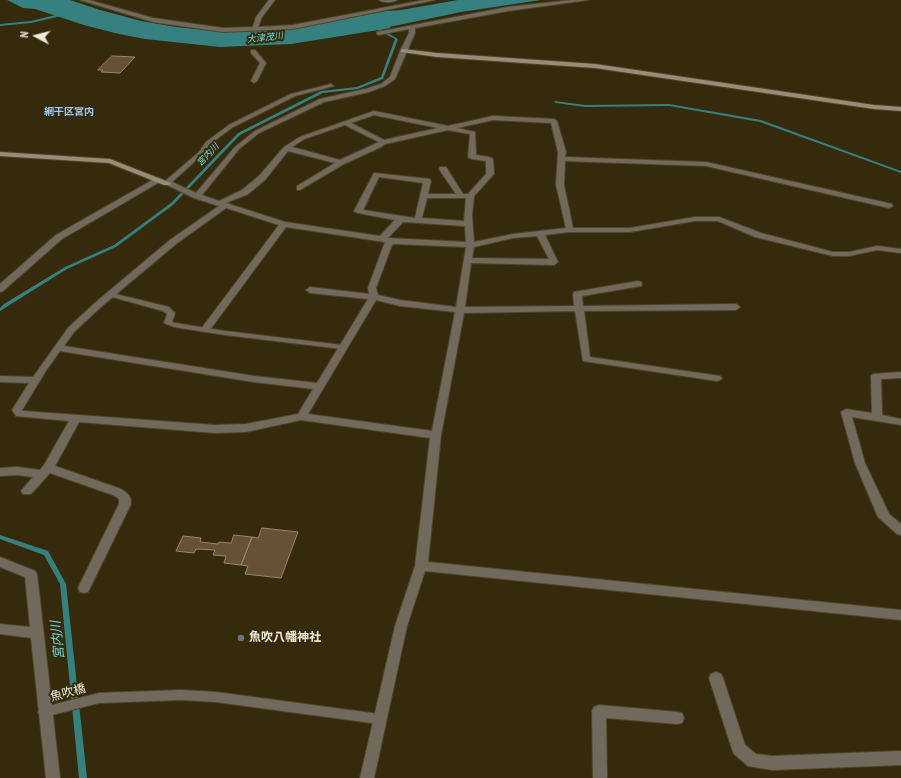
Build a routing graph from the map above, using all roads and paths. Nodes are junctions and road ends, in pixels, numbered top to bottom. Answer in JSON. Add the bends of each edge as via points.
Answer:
{"nodes":[{"id":1,"x":82,"y":0,"type":"edge"},
{"id":2,"x":272,"y":0,"type":"edge"},
{"id":3,"x":382,"y":0,"type":"edge"},
{"id":4,"x":394,"y":0,"type":"edge"},
{"id":5,"x":432,"y":0,"type":"edge"},
{"id":6,"x":585,"y":0,"type":"edge"},
{"id":7,"x":388,"y":9,"type":"junction"},
{"id":8,"x":412,"y":27,"type":"junction"},
{"id":9,"x":255,"y":29,"type":"junction"},
{"id":10,"x":379,"y":33,"type":"dead end"},
{"id":11,"x":253,"y":51,"type":"dead end"},
{"id":12,"x":403,"y":51,"type":"junction"},
{"id":13,"x":254,"y":80,"type":"dead end"},
{"id":14,"x":331,"y":86,"type":"dead end"},
{"id":15,"x":901,"y":109,"type":"edge"},
{"id":16,"x":345,"y":123,"type":"junction"},
{"id":17,"x":448,"y":127,"type":"junction"},
{"id":18,"x":383,"y":142,"type":"junction"},
{"id":19,"x":286,"y":148,"type":"junction"},
{"id":20,"x":0,"y":154,"type":"edge"},
{"id":21,"x":562,"y":158,"type":"junction"},
{"id":22,"x":341,"y":162,"type":"junction"},
{"id":23,"x":443,"y":169,"type":"dead end"},
{"id":24,"x":159,"y":180,"type":"junction"},
{"id":25,"x":167,"y":184,"type":"junction"},
{"id":26,"x":300,"y":188,"type":"dead end"},
{"id":27,"x":197,"y":196,"type":"junction"},
{"id":28,"x":424,"y":196,"type":"junction"},
{"id":29,"x":462,"y":196,"type":"junction"},
{"id":30,"x":470,"y":196,"type":"junction"},
{"id":31,"x":222,"y":204,"type":"junction"},
{"id":32,"x":889,"y":206,"type":"dead end"},
{"id":33,"x":401,"y":219,"type":"junction"},
{"id":34,"x":418,"y":220,"type":"junction"},
{"id":35,"x":284,"y":224,"type":"junction"},
{"id":36,"x":468,"y":224,"type":"junction"},
{"id":37,"x":570,"y":230,"type":"junction"},
{"id":38,"x":540,"y":233,"type":"junction"},
{"id":39,"x":382,"y":239,"type":"junction"},
{"id":40,"x":392,"y":241,"type":"junction"},
{"id":41,"x":470,"y":245,"type":"junction"},
{"id":42,"x":901,"y":251,"type":"edge"},
{"id":43,"x":468,"y":260,"type":"junction"},
{"id":44,"x":638,"y":284,"type":"dead end"},
{"id":45,"x":0,"y":289,"type":"edge"},
{"id":46,"x":310,"y":290,"type":"dead end"},
{"id":47,"x":111,"y":295,"type":"junction"},
{"id":48,"x":374,"y":297,"type":"junction"},
{"id":49,"x":736,"y":307,"type":"dead end"},
{"id":50,"x":578,"y":309,"type":"junction"},
{"id":51,"x":460,"y":310,"type":"junction"},
{"id":52,"x":206,"y":329,"type":"junction"},
{"id":53,"x":342,"y":347,"type":"junction"},
{"id":54,"x":58,"y":348,"type":"junction"},
{"id":55,"x":901,"y":375,"type":"edge"},
{"id":56,"x":717,"y":378,"type":"dead end"},
{"id":57,"x":0,"y":379,"type":"edge"},
{"id":58,"x":35,"y":380,"type":"junction"},
{"id":59,"x":319,"y":386,"type":"junction"},
{"id":60,"x":301,"y":417,"type":"junction"},
{"id":61,"x":877,"y":418,"type":"junction"},
{"id":62,"x":74,"y":419,"type":"junction"},
{"id":63,"x":901,"y":422,"type":"edge"},
{"id":64,"x":436,"y":434,"type":"junction"},
{"id":65,"x":45,"y":471,"type":"junction"},
{"id":66,"x":0,"y":472,"type":"edge"},
{"id":67,"x":27,"y":491,"type":"dead end"},
{"id":68,"x":901,"y":531,"type":"edge"},
{"id":69,"x":0,"y":562,"type":"edge"},
{"id":70,"x":421,"y":566,"type":"junction"},
{"id":71,"x":84,"y":588,"type":"dead end"},
{"id":72,"x":901,"y":615,"type":"edge"},
{"id":73,"x":0,"y":629,"type":"edge"},
{"id":74,"x":38,"y":634,"type":"junction"},
{"id":75,"x":716,"y":678,"type":"dead end"},
{"id":76,"x":44,"y":712,"type":"junction"},
{"id":77,"x":677,"y":718,"type":"dead end"},
{"id":78,"x":379,"y":719,"type":"junction"},
{"id":79,"x":901,"y":758,"type":"edge"},
{"id":80,"x":53,"y":778,"type":"edge"},
{"id":81,"x":367,"y":778,"type":"edge"},
{"id":82,"x":600,"y":778,"type":"edge"}],
"edges":[{"from":1,"to":9,"type":"street","via":[[153,20],[223,30]]},
{"from":2,"to":9,"type":"street","via":[[259,16]]},
{"from":3,"to":4,"type":"street"},
{"from":4,"to":7,"type":"street"},
{"from":5,"to":7,"type":"street"},
{"from":6,"to":8,"type":"street","via":[[508,8]]},
{"from":7,"to":9,"type":"street","via":[[293,27]]},
{"from":8,"to":10,"type":"street"},
{"from":8,"to":12,"type":"street","via":[[412,33]]},
{"from":11,"to":13,"type":"street","via":[[262,58],[263,63]]},
{"from":12,"to":15,"type":"street","via":[[595,66]]},
{"from":12,"to":27,"type":"street","via":[[393,78],[383,85],[367,91],[322,100],[257,132],[237,148]]},
{"from":14,"to":25,"type":"street","via":[[293,95],[231,126],[208,143]]},
{"from":16,"to":17,"type":"street","via":[[374,113]]},
{"from":16,"to":18,"type":"street"},
{"from":16,"to":19,"type":"street","via":[[302,138]]},
{"from":17,"to":18,"type":"street"},
{"from":17,"to":21,"type":"street","via":[[493,118],[554,121]]},
{"from":17,"to":30,"type":"street","via":[[473,133],[472,157],[489,159],[490,174]]},
{"from":18,"to":22,"type":"street","via":[[380,146]]},
{"from":19,"to":22,"type":"street"},
{"from":19,"to":31,"type":"street","via":[[262,178],[245,192]]},
{"from":20,"to":24,"type":"street","via":[[110,161]]},
{"from":21,"to":32,"type":"street","via":[[706,164]]},
{"from":21,"to":37,"type":"street","via":[[560,185]]},
{"from":22,"to":26,"type":"street"},
{"from":23,"to":29,"type":"street"},
{"from":24,"to":25,"type":"street"},
{"from":24,"to":45,"type":"street","via":[[59,237]]},
{"from":25,"to":27,"type":"street"},
{"from":27,"to":31,"type":"street"},
{"from":28,"to":29,"type":"street"},
{"from":28,"to":33,"type":"street","via":[[427,181],[377,176],[358,211]]},
{"from":28,"to":34,"type":"street"},
{"from":29,"to":30,"type":"street"},
{"from":30,"to":36,"type":"street"},
{"from":31,"to":35,"type":"street"},
{"from":31,"to":47,"type":"street"},
{"from":33,"to":34,"type":"street"},
{"from":33,"to":39,"type":"street"},
{"from":34,"to":36,"type":"street"},
{"from":35,"to":39,"type":"street"},
{"from":35,"to":52,"type":"street"},
{"from":36,"to":41,"type":"street"},
{"from":37,"to":38,"type":"street"},
{"from":37,"to":42,"type":"street","via":[[630,230],[695,219],[719,218],[758,235],[833,254],[848,254],[877,248]]},
{"from":38,"to":41,"type":"street"},
{"from":38,"to":43,"type":"street","via":[[554,262]]},
{"from":39,"to":40,"type":"street"},
{"from":40,"to":41,"type":"street"},
{"from":40,"to":48,"type":"street","via":[[388,244],[372,288]]},
{"from":41,"to":43,"type":"street"},
{"from":43,"to":51,"type":"street"},
{"from":44,"to":50,"type":"street","via":[[577,294]]},
{"from":46,"to":48,"type":"street"},
{"from":47,"to":52,"type":"lane","via":[[166,309],[171,313],[168,323],[174,326]]},
{"from":47,"to":54,"type":"street","via":[[71,330]]},
{"from":48,"to":51,"type":"street"},
{"from":48,"to":53,"type":"street"},
{"from":49,"to":50,"type":"street"},
{"from":50,"to":51,"type":"street"},
{"from":50,"to":56,"type":"street","via":[[586,359]]},
{"from":51,"to":64,"type":"street"},
{"from":52,"to":53,"type":"lane"},
{"from":53,"to":59,"type":"street"},
{"from":54,"to":58,"type":"street"},
{"from":54,"to":59,"type":"street","via":[[254,379]]},
{"from":55,"to":61,"type":"street","via":[[876,376]]},
{"from":57,"to":58,"type":"street"},
{"from":58,"to":62,"type":"street","via":[[17,410],[20,414]]},
{"from":59,"to":60,"type":"street"},
{"from":60,"to":62,"type":"street","via":[[246,428],[215,429]]},
{"from":60,"to":64,"type":"street"},
{"from":61,"to":63,"type":"street"},
{"from":61,"to":68,"type":"street","via":[[846,412],[860,463],[884,517]]},
{"from":62,"to":65,"type":"street"},
{"from":64,"to":70,"type":"street"},
{"from":65,"to":66,"type":"street"},
{"from":65,"to":67,"type":"street"},
{"from":65,"to":71,"type":"street","via":[[118,492],[125,497],[125,504]]},
{"from":69,"to":74,"type":"street","via":[[31,574]]},
{"from":70,"to":72,"type":"street"},
{"from":70,"to":78,"type":"street","via":[[401,626]]},
{"from":73,"to":74,"type":"street"},
{"from":74,"to":76,"type":"street"},
{"from":75,"to":79,"type":"street","via":[[739,749],[753,761],[772,763]]},
{"from":76,"to":78,"type":"lane","name":"魚吹橋","via":[[99,698],[188,695]]},
{"from":76,"to":80,"type":"street"},
{"from":77,"to":82,"type":"street","via":[[599,711]]},
{"from":78,"to":81,"type":"street"}]}
